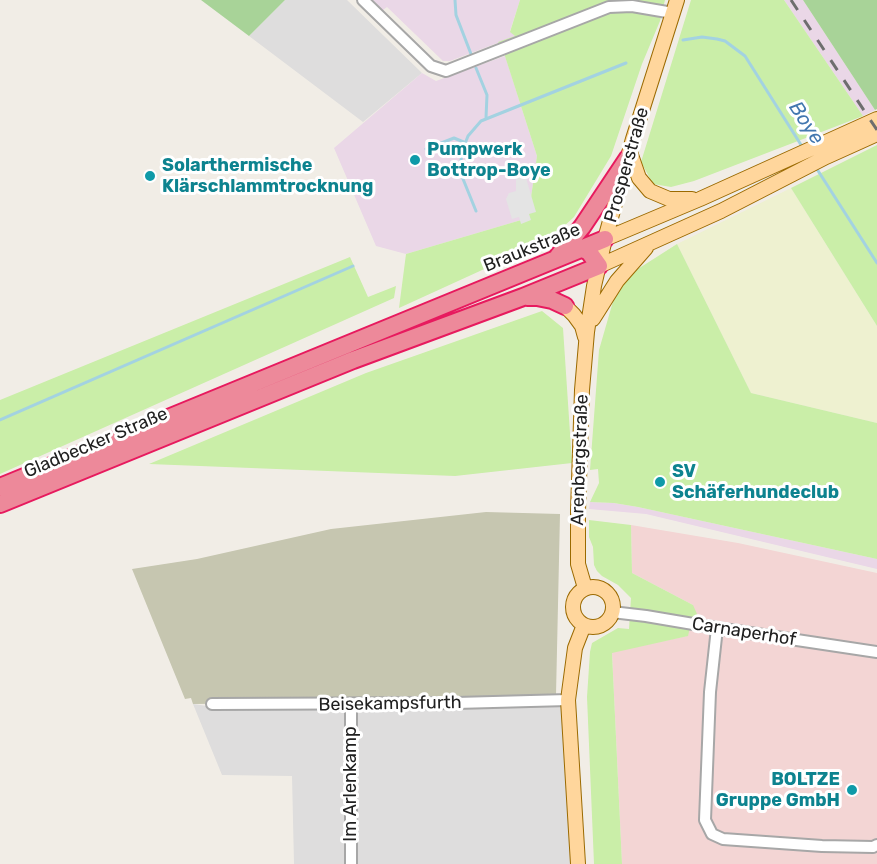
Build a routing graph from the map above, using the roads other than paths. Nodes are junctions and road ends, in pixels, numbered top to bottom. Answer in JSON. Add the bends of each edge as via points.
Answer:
{"nodes":[{"id":1,"x":363,"y":0,"type":"edge"},
{"id":2,"x":675,"y":7,"type":"edge"},
{"id":3,"x":877,"y":119,"type":"edge"},
{"id":4,"x":877,"y":134,"type":"edge"},
{"id":5,"x":823,"y":151,"type":"junction"},
{"id":6,"x":629,"y":155,"type":"junction"},
{"id":7,"x":700,"y":199,"type":"junction"},
{"id":8,"x":605,"y":239,"type":"junction"},
{"id":9,"x":650,"y":244,"type":"junction"},
{"id":10,"x":581,"y":248,"type":"junction"},
{"id":11,"x":621,"y":256,"type":"junction"},
{"id":12,"x":555,"y":259,"type":"junction"},
{"id":13,"x":599,"y":266,"type":"junction"},
{"id":14,"x":523,"y":297,"type":"junction"},
{"id":15,"x":565,"y":306,"type":"joint"},
{"id":16,"x":586,"y":335,"type":"junction"},
{"id":17,"x":203,"y":411,"type":"junction"},
{"id":18,"x":0,"y":486,"type":"edge"},
{"id":19,"x":0,"y":504,"type":"edge"},
{"id":20,"x":585,"y":588,"type":"junction"},
{"id":21,"x":612,"y":612,"type":"junction"},
{"id":22,"x":584,"y":625,"type":"junction"},
{"id":23,"x":717,"y":628,"type":"junction"},
{"id":24,"x":877,"y":652,"type":"edge"},
{"id":25,"x":568,"y":699,"type":"junction"},
{"id":26,"x":212,"y":704,"type":"dead end"},
{"id":27,"x":351,"y":704,"type":"junction"},
{"id":28,"x":877,"y":846,"type":"edge"},
{"id":29,"x":351,"y":864,"type":"edge"},
{"id":30,"x":578,"y":864,"type":"edge"}],
"edges":[{"from":1,"to":2,"type":"street","via":[[431,66],[446,71],[609,7]]},
{"from":2,"to":6,"type":"main road","name":"Prosperstraße"},
{"from":3,"to":5,"type":"main road","name":"Braukstraße"},
{"from":4,"to":5,"type":"main road","name":"Braukstraße"},
{"from":5,"to":7,"type":"main road","name":"Braukstraße","via":[[794,157]]},
{"from":5,"to":9,"type":"main road","name":"Braukstraße","via":[[801,170]]},
{"from":6,"to":7,"type":"main road","via":[[650,191],[669,199]]},
{"from":6,"to":8,"type":"main road","name":"Prosperstraße"},
{"from":6,"to":12,"type":"highway","via":[[588,219]]},
{"from":7,"to":8,"type":"main road","name":"Braukstraße"},
{"from":8,"to":10,"type":"highway","name":"Braukstraße"},
{"from":8,"to":11,"type":"main road"},
{"from":8,"to":13,"type":"main road","name":"Prosperstraße"},
{"from":9,"to":11,"type":"main road","name":"Braukstraße"},
{"from":9,"to":16,"type":"main road","via":[[617,281]]},
{"from":10,"to":12,"type":"highway","name":"Braukstraße"},
{"from":10,"to":13,"type":"highway"},
{"from":11,"to":13,"type":"main road","name":"Braukstraße"},
{"from":12,"to":17,"type":"highway","name":"Braukstraße"},
{"from":13,"to":14,"type":"highway","name":"Braukstraße"},
{"from":13,"to":16,"type":"main road","name":"Prosperstraße"},
{"from":14,"to":15,"type":"highway","via":[[545,298]]},
{"from":14,"to":17,"type":"highway","name":"Braukstraße"},
{"from":15,"to":16,"type":"main road"},
{"from":16,"to":20,"type":"main road","name":"Arenbergstraße","via":[[578,476],[578,564]]},
{"from":17,"to":18,"type":"highway","name":"Gladbecker Straße"},
{"from":17,"to":19,"type":"highway","name":"Gladbecker Straße"},
{"from":20,"to":21,"type":"main road","via":[[596,587],[606,592],[612,601]]},
{"from":20,"to":22,"type":"main road","via":[[576,596],[573,607],[576,618]]},
{"from":21,"to":22,"type":"main road","via":[[601,625]]},
{"from":21,"to":23,"type":"street","name":"Carnaperhof"},
{"from":22,"to":25,"type":"main road","via":[[575,648]]},
{"from":23,"to":24,"type":"street","name":"Carnaperhof"},
{"from":23,"to":28,"type":"street","via":[[705,820],[712,834],[723,839]]},
{"from":25,"to":27,"type":"street","name":"Beisekampsfurth"},
{"from":25,"to":30,"type":"main road"},
{"from":26,"to":27,"type":"street","name":"Beisekampsfurth"},
{"from":27,"to":29,"type":"street","name":"Im Arlenkamp"}]}
